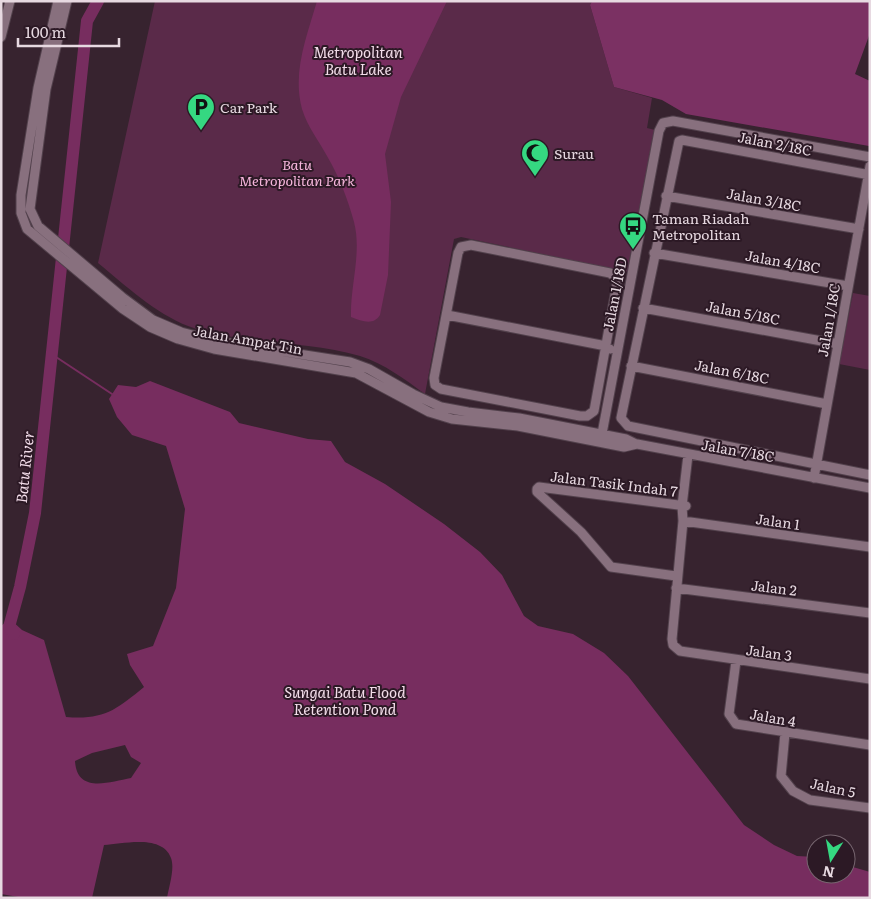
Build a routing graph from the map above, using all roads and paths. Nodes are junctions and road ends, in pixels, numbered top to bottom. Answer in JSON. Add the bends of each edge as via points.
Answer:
{"nodes":[{"id":1,"x":10,"y":1,"type":"edge"},
{"id":2,"x":58,"y":1,"type":"edge"},
{"id":3,"x":67,"y":1,"type":"edge"},
{"id":4,"x":1,"y":37,"type":"edge"},
{"id":5,"x":870,"y":157,"type":"edge"},
{"id":6,"x":869,"y":172,"type":"edge"},
{"id":7,"x":666,"y":196,"type":"junction"},
{"id":8,"x":858,"y":229,"type":"junction"},
{"id":9,"x":48,"y":240,"type":"junction"},
{"id":10,"x":654,"y":253,"type":"junction"},
{"id":11,"x":848,"y":286,"type":"junction"},
{"id":12,"x":643,"y":308,"type":"junction"},
{"id":13,"x":447,"y":315,"type":"junction"},
{"id":14,"x":838,"y":344,"type":"junction"},
{"id":15,"x":605,"y":346,"type":"junction"},
{"id":16,"x":618,"y":348,"type":"junction"},
{"id":17,"x":631,"y":366,"type":"junction"},
{"id":18,"x":827,"y":404,"type":"junction"},
{"id":19,"x":602,"y":438,"type":"junction"},
{"id":20,"x":637,"y":444,"type":"junction"},
{"id":21,"x":691,"y":456,"type":"junction"},
{"id":22,"x":817,"y":462,"type":"junction"},
{"id":23,"x":870,"y":475,"type":"edge"},
{"id":24,"x":814,"y":478,"type":"junction"},
{"id":25,"x":870,"y":488,"type":"edge"},
{"id":26,"x":683,"y":511,"type":"junction"},
{"id":27,"x":870,"y":547,"type":"edge"},
{"id":28,"x":676,"y":576,"type":"junction"},
{"id":29,"x":676,"y":588,"type":"junction"},
{"id":30,"x":870,"y":613,"type":"edge"},
{"id":31,"x":736,"y":661,"type":"junction"},
{"id":32,"x":870,"y":679,"type":"edge"},
{"id":33,"x":785,"y":733,"type":"junction"},
{"id":34,"x":870,"y":745,"type":"edge"},
{"id":35,"x":870,"y":808,"type":"edge"}],
"edges":[{"from":1,"to":4,"type":"street"},
{"from":2,"to":9,"type":"street","name":"Jalan Ampat Tin","via":[[38,88],[21,195],[21,213],[27,230]]},
{"from":3,"to":9,"type":"street","name":"Jalan Ampat Tin","via":[[46,89],[30,202],[35,222]]},
{"from":5,"to":16,"type":"street","name":"Jalan 1/18D","via":[[673,121],[663,123]]},
{"from":6,"to":7,"type":"street","name":"Jalan 2/18C","via":[[682,140],[677,144]]},
{"from":6,"to":8,"type":"street","name":"Jalan 1/18C"},
{"from":7,"to":8,"type":"street","name":"Jalan 3/18C"},
{"from":7,"to":10,"type":"street"},
{"from":8,"to":11,"type":"street","name":"Jalan 1/18C"},
{"from":9,"to":19,"type":"street","name":"Jalan Ampat Tin","via":[[152,323],[202,338],[350,362],[374,372],[430,408],[519,418]]},
{"from":10,"to":11,"type":"street","name":"Jalan 4/18C"},
{"from":10,"to":12,"type":"street"},
{"from":11,"to":14,"type":"street","name":"Jalan 1/18C"},
{"from":12,"to":14,"type":"street","name":"Jalan 5/18C"},
{"from":12,"to":17,"type":"street"},
{"from":13,"to":15,"type":"street"},
{"from":13,"to":15,"type":"street","via":[[458,254],[461,247],[471,245],[610,274],[616,278]]},
{"from":13,"to":15,"type":"street","via":[[434,378],[435,385],[441,389],[588,416],[594,411]]},
{"from":14,"to":18,"type":"street","name":"Jalan 1/18C"},
{"from":15,"to":16,"type":"street"},
{"from":16,"to":19,"type":"street","name":"Jalan 1/18D"},
{"from":17,"to":18,"type":"street","name":"Jalan 6/18C"},
{"from":17,"to":22,"type":"street","name":"Jalan 7/18C","via":[[621,418],[628,426]]},
{"from":18,"to":22,"type":"street","name":"Jalan 1/18C"},
{"from":19,"to":20,"type":"street","via":[[626,439]]},
{"from":19,"to":20,"type":"street","name":"Jalan 7/18C","via":[[624,447]]},
{"from":20,"to":21,"type":"street","name":"Jalan 7/18C"},
{"from":21,"to":24,"type":"street","name":"Jalan 7/18C"},
{"from":21,"to":26,"type":"street"},
{"from":22,"to":23,"type":"street"},
{"from":22,"to":24,"type":"street","name":"Jalan 1/18C"},
{"from":24,"to":25,"type":"street","name":"Jalan 7/18C"},
{"from":26,"to":27,"type":"street","name":"Jalan 1"},
{"from":26,"to":28,"type":"street"},
{"from":26,"to":28,"type":"street","name":"Jalan Tasik Indah 7","via":[[539,487],[536,492],[582,532],[611,567]]},
{"from":28,"to":29,"type":"street"},
{"from":29,"to":30,"type":"street","name":"Jalan 2"},
{"from":29,"to":31,"type":"street","name":"Jalan 3","via":[[673,646],[680,651]]},
{"from":31,"to":32,"type":"street","name":"Jalan 3"},
{"from":31,"to":33,"type":"street","name":"Jalan 4","via":[[729,714],[732,720],[736,724]]},
{"from":33,"to":34,"type":"street","name":"Jalan 4"},
{"from":33,"to":35,"type":"street","name":"Jalan 5","via":[[781,776],[793,791],[810,800]]}]}
